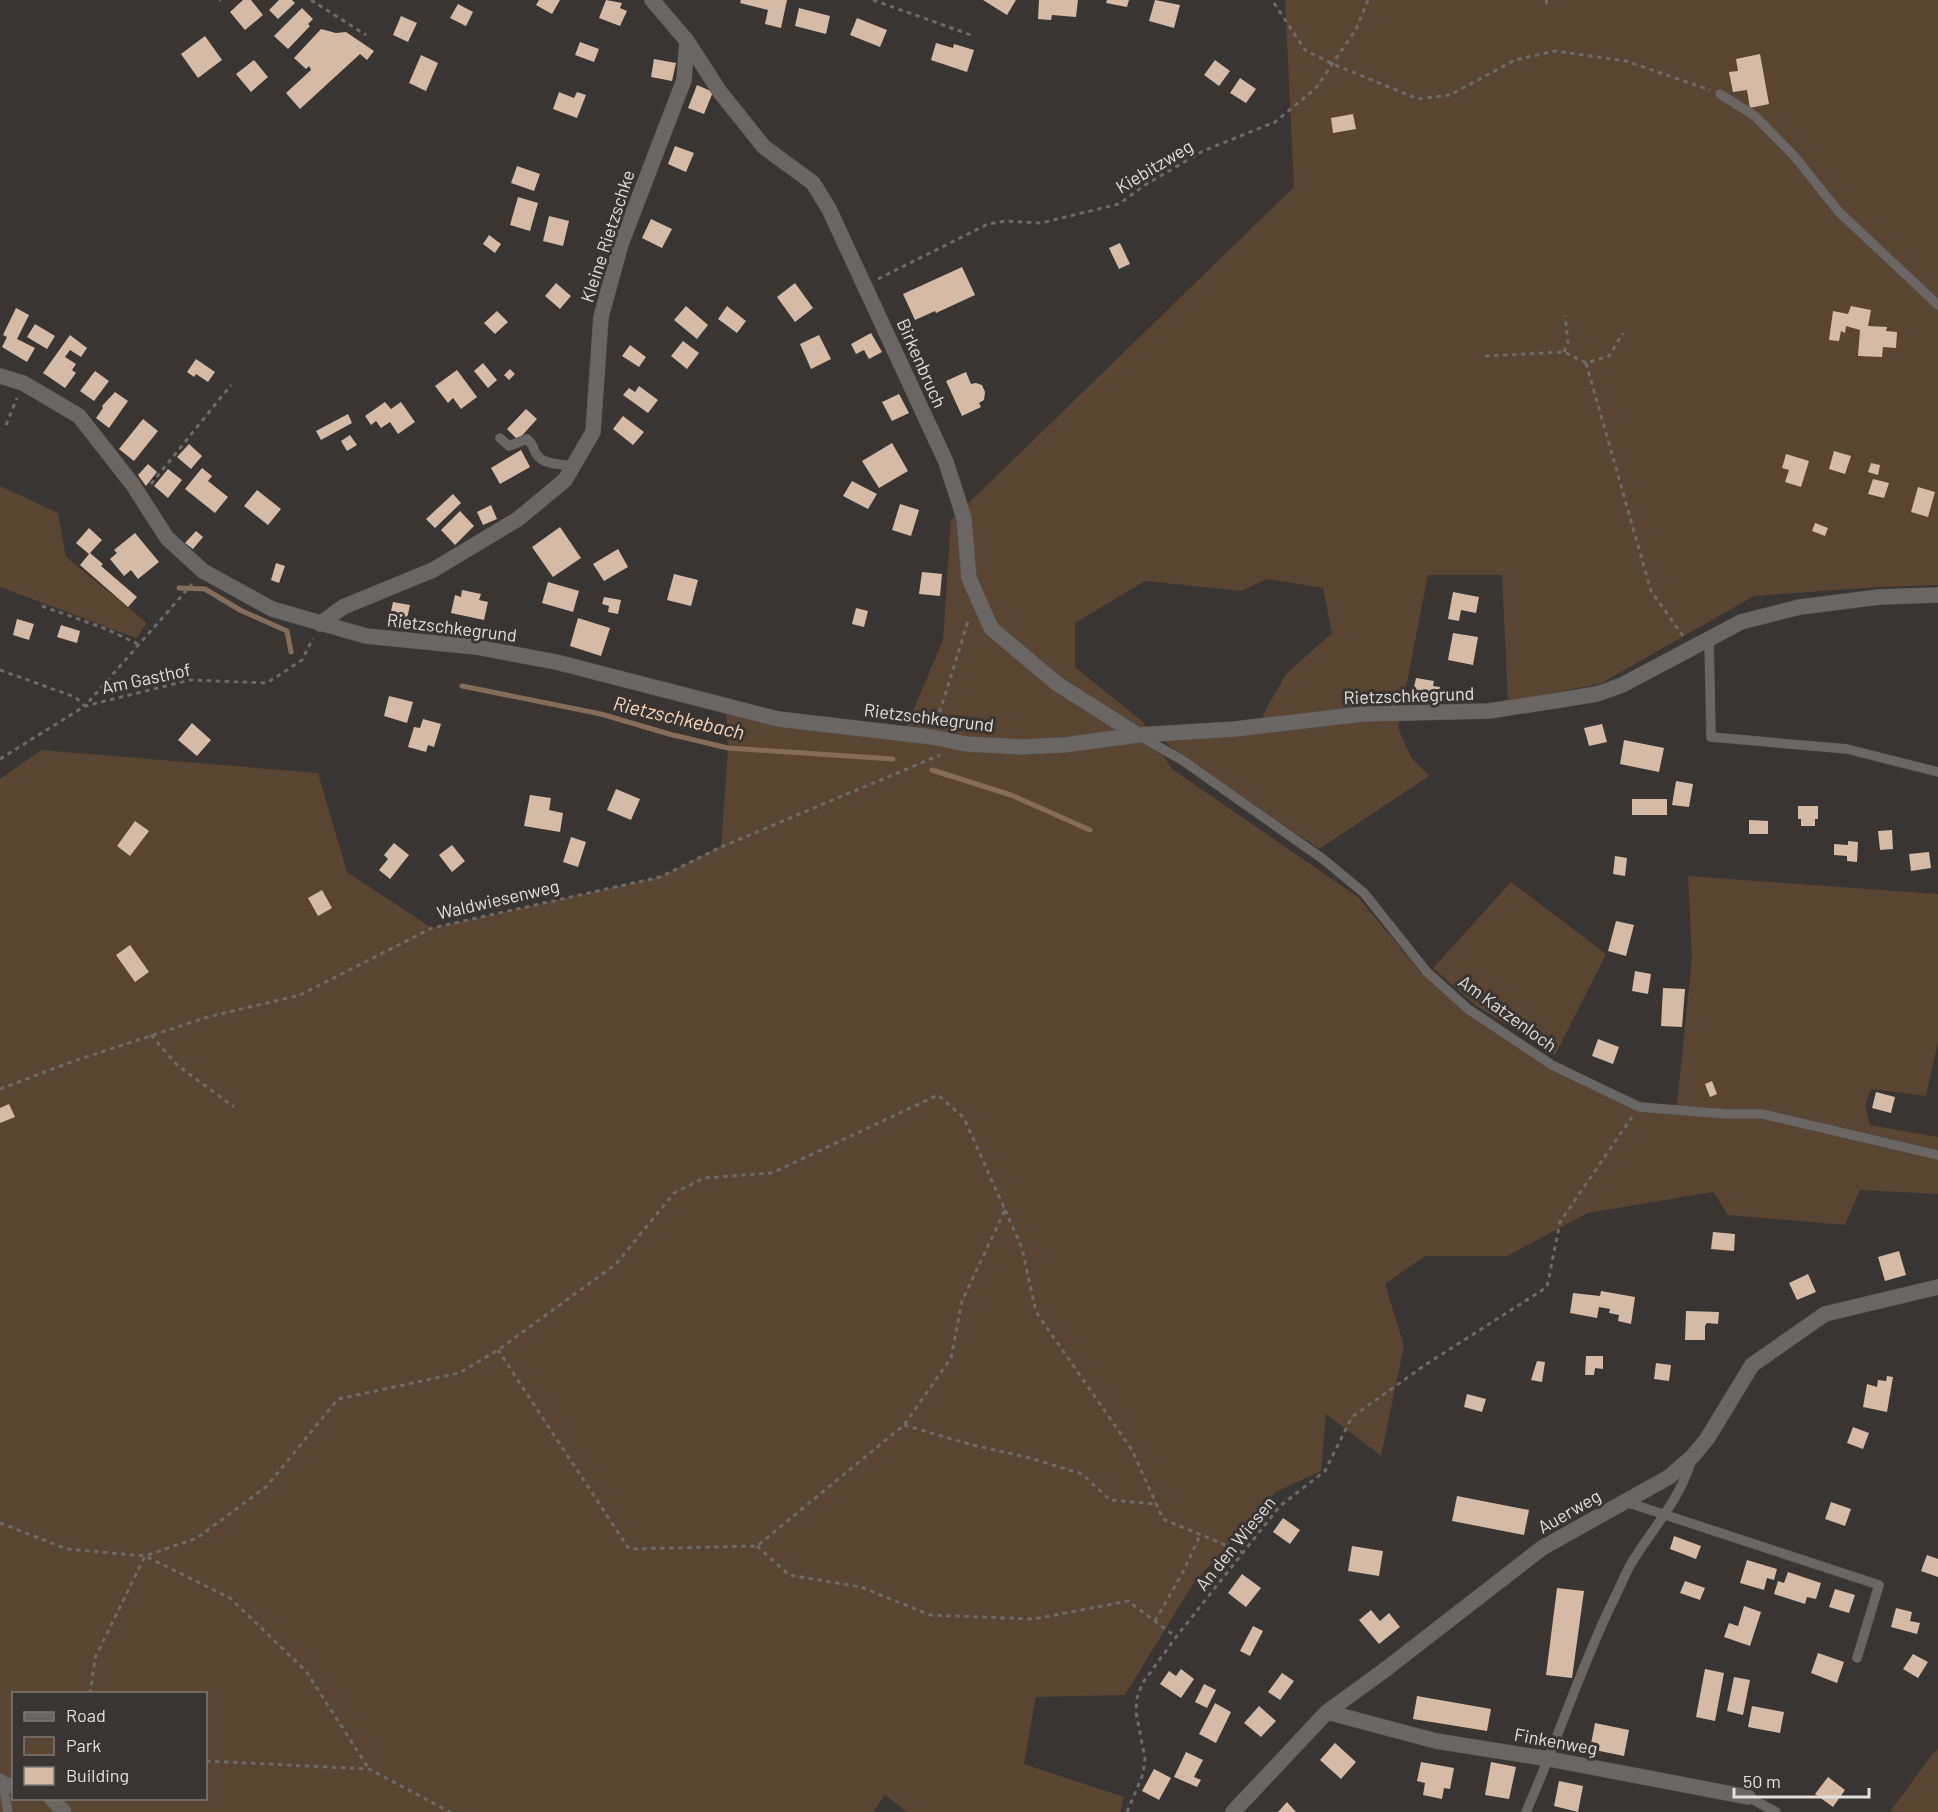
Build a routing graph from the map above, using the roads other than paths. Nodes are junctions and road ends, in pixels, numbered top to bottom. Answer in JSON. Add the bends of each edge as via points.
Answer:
{"nodes":[{"id":1,"x":652,"y":0,"type":"edge"},
{"id":2,"x":687,"y":41,"type":"junction"},
{"id":3,"x":1720,"y":94,"type":"road end"},
{"id":4,"x":1938,"y":305,"type":"edge"},
{"id":5,"x":0,"y":376,"type":"edge"},
{"id":6,"x":500,"y":438,"type":"dead end"},
{"id":7,"x":573,"y":466,"type":"junction"},
{"id":8,"x":1938,"y":595,"type":"edge"},
{"id":9,"x":320,"y":624,"type":"junction"},
{"id":10,"x":1709,"y":637,"type":"junction"},
{"id":11,"x":1138,"y":735,"type":"junction"},
{"id":12,"x":1938,"y":772,"type":"edge"},
{"id":13,"x":1938,"y":1155,"type":"edge"},
{"id":14,"x":1938,"y":1287,"type":"edge"},
{"id":15,"x":1692,"y":1457,"type":"junction"},
{"id":16,"x":1625,"y":1501,"type":"junction"},
{"id":17,"x":1665,"y":1515,"type":"junction"},
{"id":18,"x":1857,"y":1658,"type":"dead end"},
{"id":19,"x":1327,"y":1712,"type":"junction"},
{"id":20,"x":1549,"y":1759,"type":"junction"},
{"id":21,"x":6,"y":1784,"type":"edge"},
{"id":22,"x":1748,"y":1797,"type":"joint"},
{"id":23,"x":53,"y":1800,"type":"edge"},
{"id":24,"x":8,"y":1812,"type":"edge"},
{"id":25,"x":64,"y":1812,"type":"edge"},
{"id":26,"x":1233,"y":1812,"type":"edge"},
{"id":27,"x":1526,"y":1812,"type":"edge"},
{"id":28,"x":1776,"y":1812,"type":"edge"}],
"edges":[{"from":1,"to":2,"type":"street","name":"Birkenbruch"},
{"from":2,"to":7,"type":"street","name":"Kleine Rietzschke","via":[[684,80],[621,244],[601,317],[593,432]]},
{"from":2,"to":11,"type":"street","name":"Birkenbruch","via":[[720,92],[764,147],[813,183],[829,209],[946,462],[964,518],[969,578],[992,628],[1056,683]]},
{"from":3,"to":4,"type":"lane","via":[[1755,116],[1795,157],[1839,212]]},
{"from":5,"to":9,"type":"street","name":"Rietzschkegrund","via":[[23,383],[79,416],[133,485],[167,538],[203,571],[272,609]]},
{"from":6,"to":7,"type":"lane","via":[[509,446],[527,439],[544,461]]},
{"from":7,"to":9,"type":"street","name":"Kleine Rietzschke","via":[[565,480],[518,519],[434,570],[343,607]]},
{"from":8,"to":10,"type":"street","name":"Rietzschkegrund","via":[[1879,597],[1800,607],[1741,622]]},
{"from":9,"to":11,"type":"street","name":"Rietzschkegrund","via":[[366,636],[476,647],[556,662],[778,719],[966,744],[1021,747]]},
{"from":10,"to":11,"type":"street","name":"Rietzschkegrund","via":[[1622,685],[1560,700],[1489,711],[1364,714],[1235,729]]},
{"from":10,"to":12,"type":"lane","via":[[1711,737],[1847,749]]},
{"from":11,"to":13,"type":"lane","name":"Am Katzenloch","via":[[1182,760],[1323,860],[1364,893],[1427,972],[1468,1009],[1552,1065],[1639,1107],[1762,1114]]},
{"from":14,"to":15,"type":"street","name":"Auerweg","via":[[1825,1314],[1816,1320],[1752,1365]]},
{"from":15,"to":16,"type":"street","name":"Auerweg","via":[[1669,1477]]},
{"from":15,"to":17,"type":"lane","via":[[1685,1482]]},
{"from":16,"to":17,"type":"lane"},
{"from":16,"to":19,"type":"street","name":"Auerweg","via":[[1542,1548]]},
{"from":17,"to":18,"type":"lane","via":[[1879,1585]]},
{"from":17,"to":20,"type":"lane","via":[[1632,1562],[1602,1624]]},
{"from":19,"to":20,"type":"street","name":"Finkenweg","via":[[1436,1741]]},
{"from":19,"to":26,"type":"street","name":"Auerweg"},
{"from":20,"to":22,"type":"street","name":"Finkenweg"},
{"from":20,"to":27,"type":"lane"},
{"from":21,"to":24,"type":"lane"},
{"from":22,"to":28,"type":"lane","name":"Finkenweg"},
{"from":23,"to":25,"type":"street"}]}
